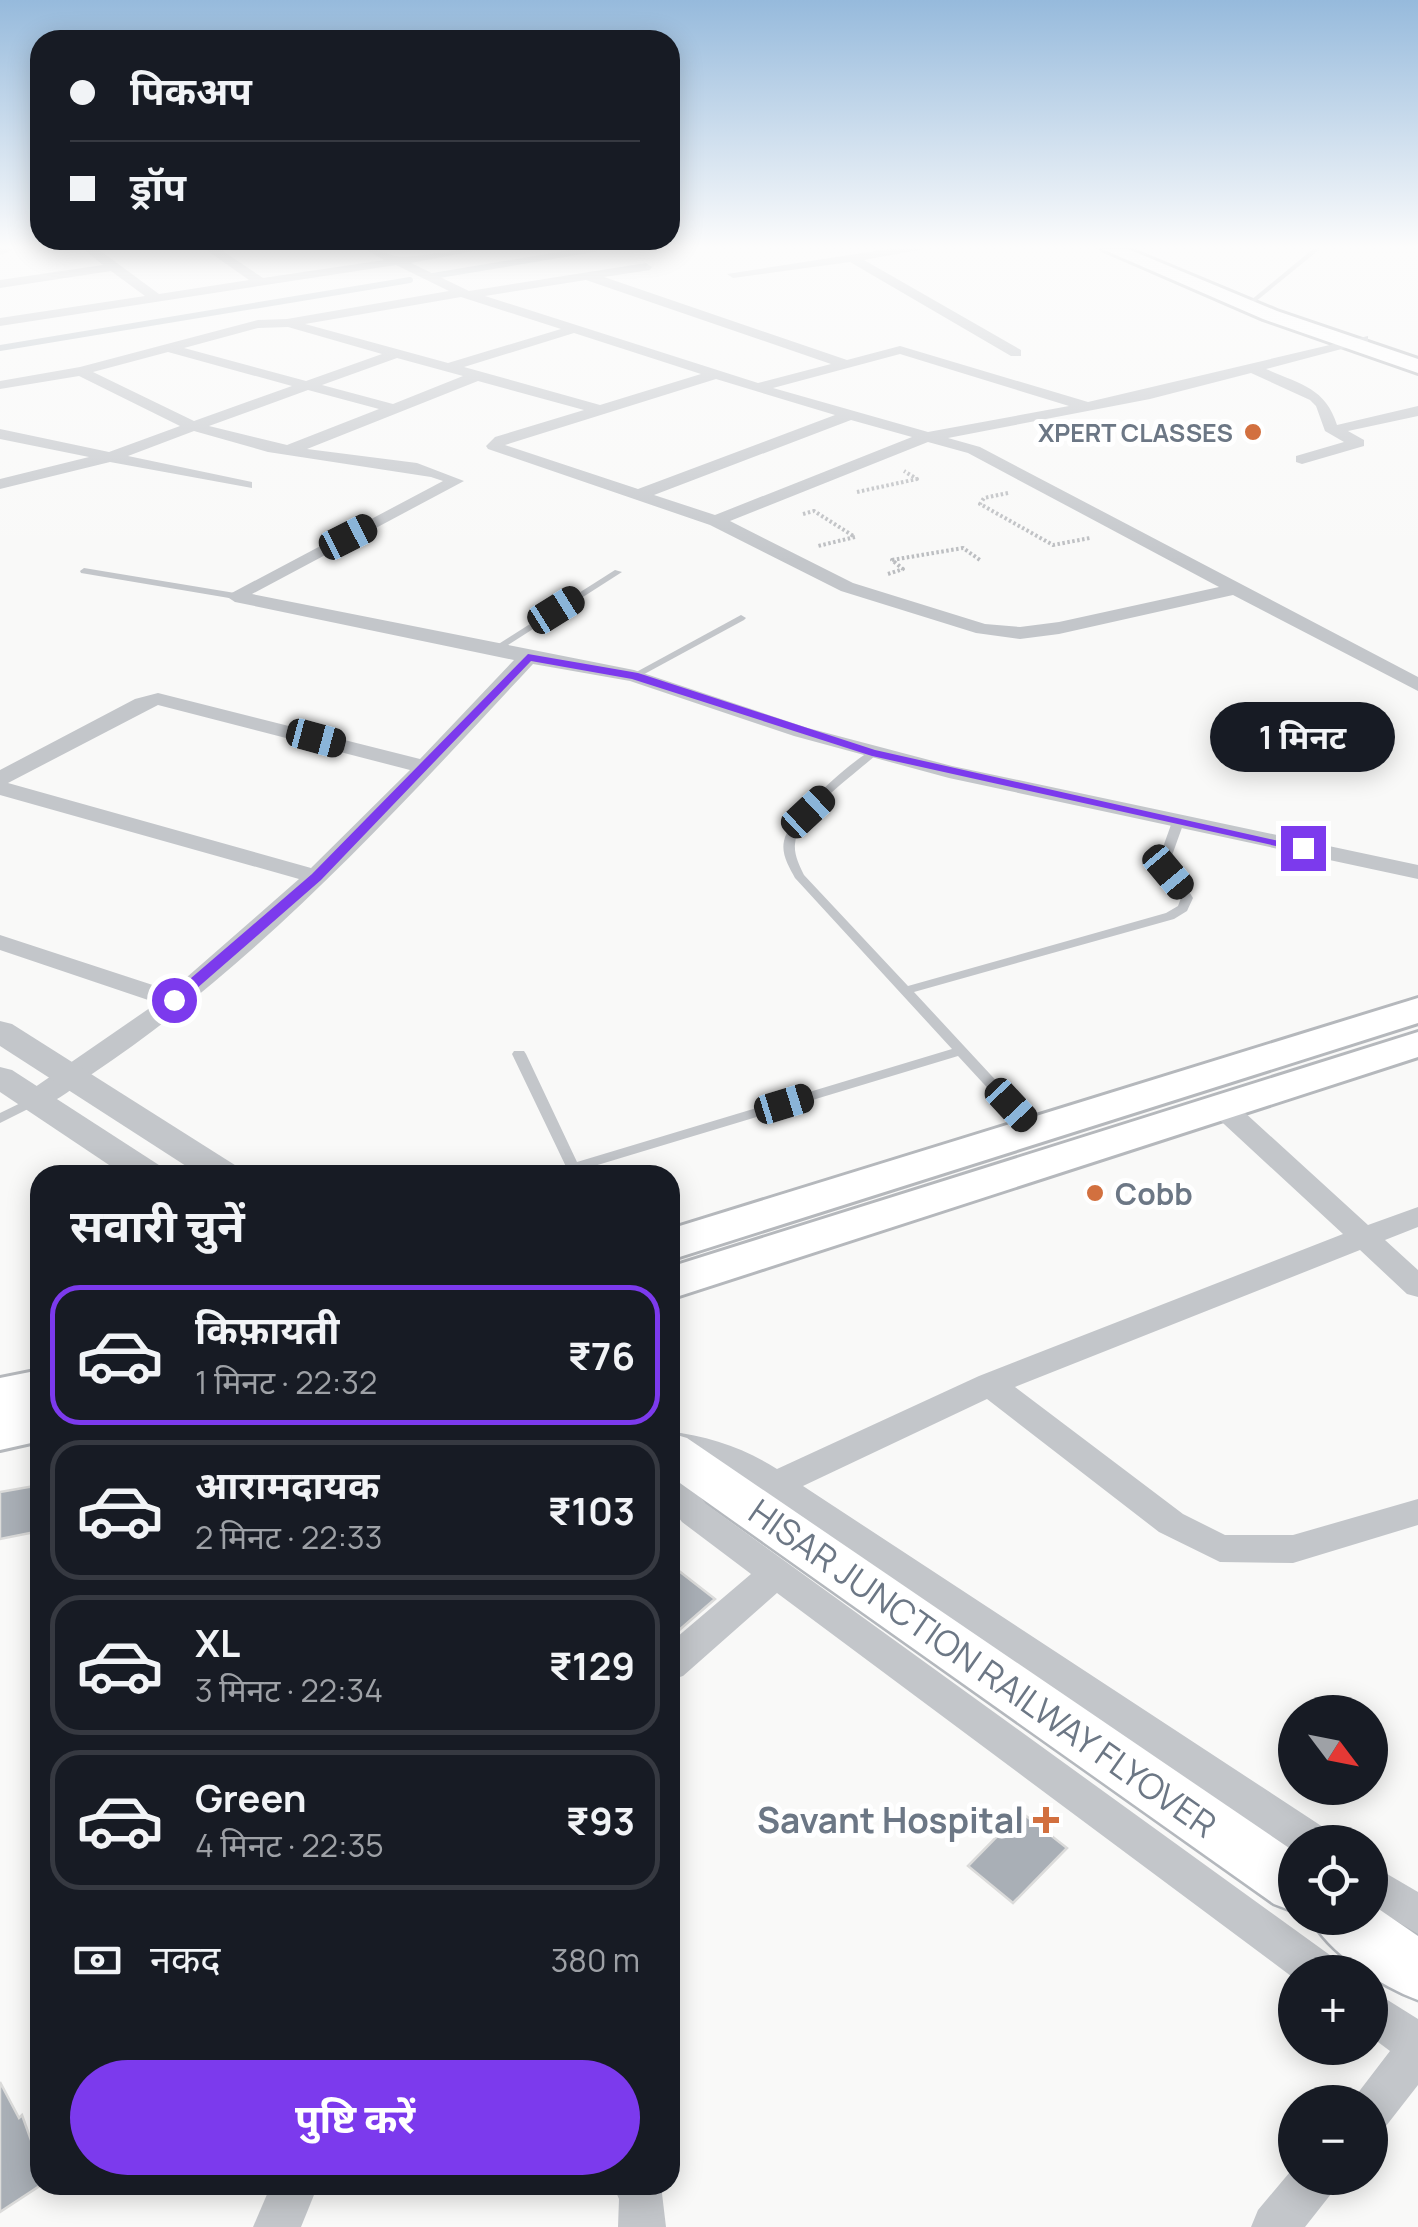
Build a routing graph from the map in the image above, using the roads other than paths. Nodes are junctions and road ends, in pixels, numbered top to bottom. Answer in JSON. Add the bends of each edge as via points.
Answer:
{"nodes":[{"id":1,"x":152,"y":353,"type":"edge"},
{"id":2,"x":189,"y":353,"type":"edge"},
{"id":3,"x":390,"y":353,"type":"edge"},
{"id":4,"x":496,"y":353,"type":"edge"},
{"id":5,"x":650,"y":353,"type":"edge"},
{"id":6,"x":811,"y":353,"type":"edge"},
{"id":7,"x":891,"y":353,"type":"edge"},
{"id":8,"x":914,"y":353,"type":"edge"},
{"id":9,"x":1308,"y":353,"type":"edge"},
{"id":10,"x":1392,"y":353,"type":"edge"},
{"id":11,"x":394,"y":354,"type":"junction"},
{"id":12,"x":1418,"y":362,"type":"edge"},
{"id":13,"x":843,"y":364,"type":"junction"},
{"id":14,"x":447,"y":368,"type":"junction"},
{"id":15,"x":1253,"y":368,"type":"junction"},
{"id":16,"x":80,"y":371,"type":"junction"},
{"id":17,"x":716,"y":374,"type":"junction"},
{"id":18,"x":477,"y":376,"type":"junction"},
{"id":19,"x":0,"y":384,"type":"edge"},
{"id":20,"x":305,"y":385,"type":"junction"},
{"id":21,"x":758,"y":387,"type":"junction"},
{"id":22,"x":1087,"y":406,"type":"junction"},
{"id":23,"x":394,"y":409,"type":"junction"},
{"id":24,"x":601,"y":410,"type":"junction"},
{"id":25,"x":1418,"y":411,"type":"edge"},
{"id":26,"x":850,"y":415,"type":"junction"},
{"id":27,"x":190,"y":425,"type":"junction"},
{"id":28,"x":1334,"y":430,"type":"junction"},
{"id":29,"x":0,"y":434,"type":"edge"},
{"id":30,"x":926,"y":437,"type":"junction"},
{"id":31,"x":288,"y":450,"type":"junction"},
{"id":32,"x":109,"y":457,"type":"junction"},
{"id":33,"x":1302,"y":459,"type":"dead end"},
{"id":34,"x":0,"y":484,"type":"edge"},
{"id":35,"x":246,"y":485,"type":"dead end"},
{"id":36,"x":638,"y":494,"type":"junction"},
{"id":37,"x":716,"y":521,"type":"junction"},
{"id":38,"x":84,"y":571,"type":"dead end"},
{"id":39,"x":618,"y":572,"type":"dead end"},
{"id":40,"x":1234,"y":589,"type":"junction"},
{"id":41,"x":235,"y":596,"type":"junction"},
{"id":42,"x":741,"y":618,"type":"dead end"},
{"id":43,"x":494,"y":650,"type":"junction"},
{"id":44,"x":528,"y":657,"type":"junction"},
{"id":45,"x":634,"y":676,"type":"junction"},
{"id":46,"x":1418,"y":685,"type":"edge"},
{"id":47,"x":872,"y":753,"type":"junction"},
{"id":48,"x":425,"y":767,"type":"junction"},
{"id":49,"x":0,"y":779,"type":"edge"},
{"id":50,"x":0,"y":788,"type":"edge"},
{"id":51,"x":1178,"y":822,"type":"junction"},
{"id":52,"x":1418,"y":872,"type":"edge"},
{"id":53,"x":316,"y":877,"type":"junction"},
{"id":54,"x":0,"y":942,"type":"edge"},
{"id":55,"x":905,"y":991,"type":"junction"},
{"id":56,"x":174,"y":1000,"type":"junction"},
{"id":57,"x":1418,"y":1010,"type":"edge"},
{"id":58,"x":0,"y":1030,"type":"edge"},
{"id":59,"x":1418,"y":1044,"type":"edge"},
{"id":60,"x":961,"y":1051,"type":"junction"},
{"id":61,"x":519,"y":1054,"type":"dead end"},
{"id":62,"x":0,"y":1076,"type":"edge"},
{"id":63,"x":72,"y":1077,"type":"junction"},
{"id":64,"x":35,"y":1100,"type":"junction"},
{"id":65,"x":1221,"y":1106,"type":"junction"},
{"id":66,"x":0,"y":1119,"type":"edge"},
{"id":67,"x":1036,"y":1132,"type":"junction"},
{"id":68,"x":134,"y":1165,"type":"edge"},
{"id":69,"x":209,"y":1165,"type":"edge"},
{"id":70,"x":572,"y":1165,"type":"edge"},
{"id":71,"x":594,"y":1165,"type":"edge"},
{"id":72,"x":1418,"y":1216,"type":"edge"},
{"id":73,"x":1360,"y":1238,"type":"junction"},
{"id":74,"x":680,"y":1242,"type":"edge"},
{"id":75,"x":680,"y":1281,"type":"edge"},
{"id":76,"x":1418,"y":1287,"type":"edge"},
{"id":77,"x":990,"y":1384,"type":"junction"},
{"id":78,"x":30,"y":1390,"type":"edge"},
{"id":79,"x":0,"y":1396,"type":"edge"},
{"id":80,"x":30,"y":1425,"type":"edge"},
{"id":81,"x":0,"y":1432,"type":"edge"},
{"id":82,"x":680,"y":1448,"type":"edge"},
{"id":83,"x":680,"y":1454,"type":"edge"},
{"id":84,"x":775,"y":1485,"type":"junction"},
{"id":85,"x":680,"y":1494,"type":"edge"},
{"id":86,"x":1418,"y":1512,"type":"edge"},
{"id":87,"x":777,"y":1572,"type":"junction"},
{"id":88,"x":680,"y":1656,"type":"edge"},
{"id":89,"x":1286,"y":1825,"type":"edge"},
{"id":90,"x":1278,"y":1873,"type":"edge"},
{"id":91,"x":1388,"y":1894,"type":"edge"},
{"id":92,"x":1418,"y":1914,"type":"edge"},
{"id":93,"x":1366,"y":1935,"type":"edge"},
{"id":94,"x":1296,"y":1955,"type":"edge"},
{"id":95,"x":1418,"y":1971,"type":"edge"},
{"id":96,"x":1388,"y":2024,"type":"edge"},
{"id":97,"x":1418,"y":2048,"type":"edge"},
{"id":98,"x":1388,"y":2087,"type":"edge"},
{"id":99,"x":291,"y":2195,"type":"edge"},
{"id":100,"x":642,"y":2195,"type":"edge"},
{"id":101,"x":1301,"y":2195,"type":"edge"},
{"id":102,"x":277,"y":2227,"type":"edge"},
{"id":103,"x":642,"y":2227,"type":"edge"},
{"id":104,"x":1275,"y":2227,"type":"edge"}],
"edges":[{"from":1,"to":16,"type":"street"},
{"from":2,"to":20,"type":"street"},
{"from":3,"to":11,"type":"street"},
{"from":4,"to":14,"type":"street"},
{"from":5,"to":17,"type":"street"},
{"from":6,"to":13,"type":"street"},
{"from":7,"to":13,"type":"street"},
{"from":8,"to":22,"type":"street"},
{"from":9,"to":15,"type":"street"},
{"from":10,"to":12,"type":"main road"},
{"from":11,"to":14,"type":"street"},
{"from":11,"to":20,"type":"street"},
{"from":13,"to":21,"type":"street"},
{"from":14,"to":18,"type":"street"},
{"from":15,"to":22,"type":"street"},
{"from":15,"to":28,"type":"street","via":[[1323,404]]},
{"from":16,"to":19,"type":"street"},
{"from":16,"to":27,"type":"street"},
{"from":17,"to":21,"type":"street"},
{"from":17,"to":24,"type":"street"},
{"from":18,"to":23,"type":"street"},
{"from":18,"to":24,"type":"street"},
{"from":20,"to":23,"type":"street"},
{"from":20,"to":27,"type":"street"},
{"from":21,"to":26,"type":"street"},
{"from":22,"to":30,"type":"street"},
{"from":23,"to":31,"type":"street"},
{"from":24,"to":36,"type":"street","via":[[494,446]]},
{"from":25,"to":28,"type":"street"},
{"from":26,"to":30,"type":"street"},
{"from":26,"to":36,"type":"street"},
{"from":27,"to":31,"type":"street"},
{"from":27,"to":32,"type":"street"},
{"from":28,"to":33,"type":"street","via":[[1357,446]]},
{"from":29,"to":32,"type":"street"},
{"from":30,"to":37,"type":"street"},
{"from":30,"to":40,"type":"street","via":[[993,460]]},
{"from":31,"to":41,"type":"street","via":[[376,459],[456,483]]},
{"from":32,"to":34,"type":"street"},
{"from":32,"to":35,"type":"street"},
{"from":36,"to":37,"type":"street"},
{"from":37,"to":40,"type":"street","via":[[847,587],[983,629],[1059,628]]},
{"from":38,"to":41,"type":"lane"},
{"from":39,"to":43,"type":"lane"},
{"from":40,"to":46,"type":"street"},
{"from":41,"to":43,"type":"street"},
{"from":42,"to":45,"type":"lane"},
{"from":43,"to":44,"type":"street"},
{"from":44,"to":45,"type":"street"},
{"from":44,"to":48,"type":"street"},
{"from":45,"to":47,"type":"street"},
{"from":47,"to":51,"type":"street"},
{"from":47,"to":55,"type":"lane","via":[[808,812],[790,836],[790,857],[798,876]]},
{"from":48,"to":49,"type":"street","via":[[158,699]]},
{"from":48,"to":53,"type":"street"},
{"from":50,"to":53,"type":"street"},
{"from":51,"to":52,"type":"street"},
{"from":51,"to":55,"type":"lane","via":[[1164,861],[1186,898],[1170,916]]},
{"from":53,"to":56,"type":"street"},
{"from":54,"to":56,"type":"street"},
{"from":55,"to":60,"type":"lane"},
{"from":56,"to":63,"type":"street"},
{"from":57,"to":67,"type":"main road"},
{"from":58,"to":63,"type":"street"},
{"from":59,"to":65,"type":"main road"},
{"from":60,"to":67,"type":"lane"},
{"from":60,"to":71,"type":"lane"},
{"from":61,"to":70,"type":"lane"},
{"from":62,"to":64,"type":"street"},
{"from":63,"to":64,"type":"street"},
{"from":63,"to":69,"type":"street"},
{"from":64,"to":66,"type":"lane"},
{"from":64,"to":68,"type":"street"},
{"from":65,"to":73,"type":"street"},
{"from":65,"to":75,"type":"main road"},
{"from":67,"to":74,"type":"main road"},
{"from":72,"to":73,"type":"street"},
{"from":73,"to":76,"type":"street"},
{"from":73,"to":77,"type":"street"},
{"from":77,"to":84,"type":"street"},
{"from":77,"to":86,"type":"street","via":[[1171,1523],[1220,1548],[1293,1550]]},
{"from":78,"to":79,"type":"main road"},
{"from":80,"to":81,"type":"main road"},
{"from":82,"to":84,"type":"street","via":[[717,1454]]},
{"from":83,"to":90,"type":"main road","name":"HISAR JUNCTION RAILWAY FLYOVER"},
{"from":84,"to":89,"type":"street"},
{"from":85,"to":87,"type":"street"},
{"from":87,"to":88,"type":"street"},
{"from":87,"to":94,"type":"street"},
{"from":91,"to":92,"type":"street"},
{"from":93,"to":95,"type":"main road"},
{"from":96,"to":97,"type":"street"},
{"from":97,"to":98,"type":"street"},
{"from":99,"to":102,"type":"street"},
{"from":100,"to":103,"type":"street"},
{"from":101,"to":104,"type":"street"}]}
